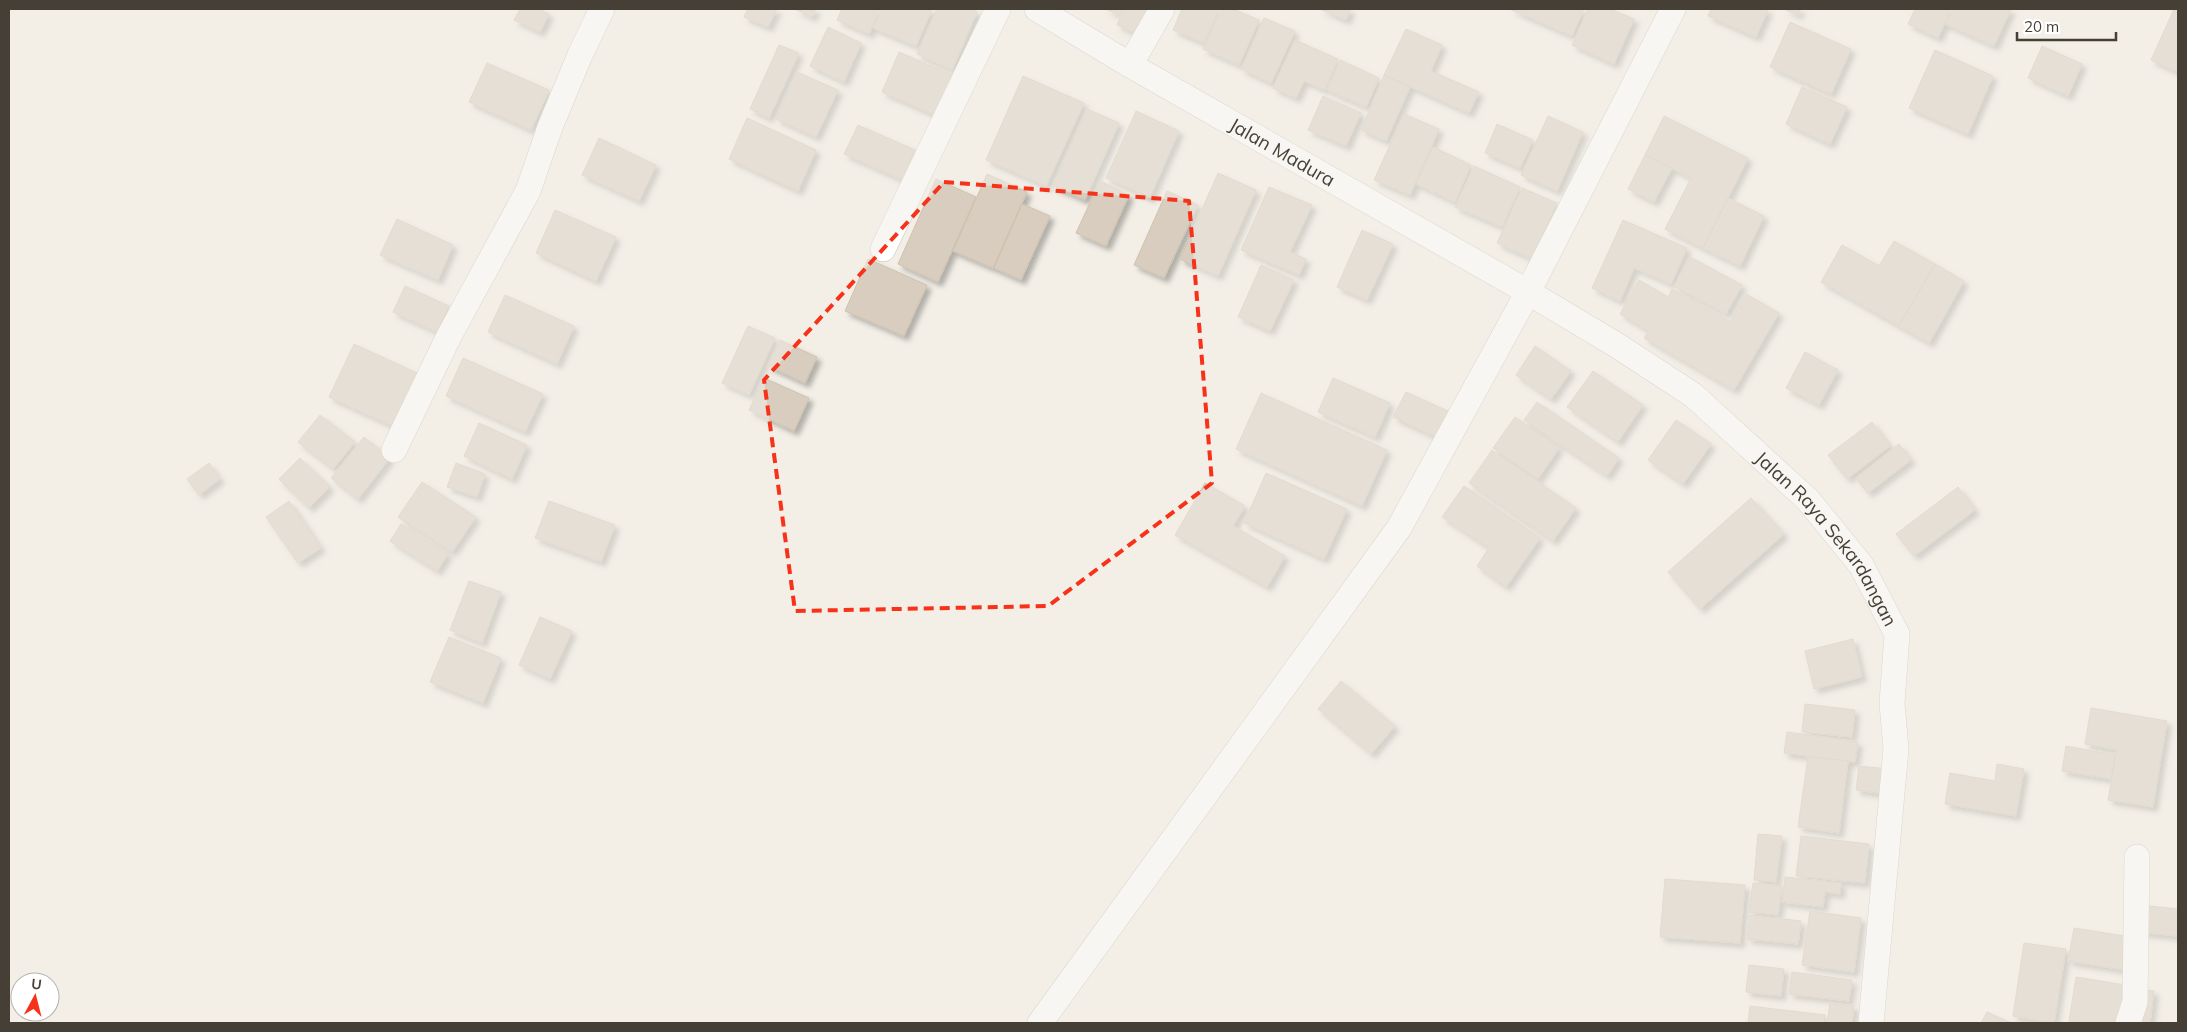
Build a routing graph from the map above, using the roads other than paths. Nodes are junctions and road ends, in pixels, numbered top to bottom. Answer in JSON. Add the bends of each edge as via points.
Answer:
{"nodes":[{"id":1,"x":602,"y":9,"type":"edge"},
{"id":2,"x":998,"y":9,"type":"edge"},
{"id":3,"x":1037,"y":9,"type":"edge"},
{"id":4,"x":1162,"y":9,"type":"edge"},
{"id":5,"x":1672,"y":9,"type":"edge"},
{"id":6,"x":1130,"y":65,"type":"junction"},
{"id":7,"x":883,"y":249,"type":"dead end"},
{"id":8,"x":1528,"y":292,"type":"junction"},
{"id":9,"x":394,"y":450,"type":"dead end"},
{"id":10,"x":2137,"y":857,"type":"dead end"},
{"id":11,"x":1040,"y":1023,"type":"edge"},
{"id":12,"x":1871,"y":1023,"type":"edge"},
{"id":13,"x":2128,"y":1023,"type":"edge"}],
"edges":[{"from":1,"to":9,"type":"street","via":[[550,128],[528,191],[449,336]]},
{"from":2,"to":7,"type":"street"},
{"from":3,"to":6,"type":"street","name":"Jalan Madura"},
{"from":4,"to":6,"type":"street"},
{"from":5,"to":8,"type":"street"},
{"from":6,"to":8,"type":"street","name":"Jalan Madura"},
{"from":8,"to":11,"type":"street","via":[[1398,528]]},
{"from":8,"to":12,"type":"street","name":"Jalan Raya Sekardangan","via":[[1693,395],[1808,500],[1861,565],[1897,634],[1892,703],[1896,749]]},
{"from":10,"to":13,"type":"street","via":[[2136,1002]]}]}
